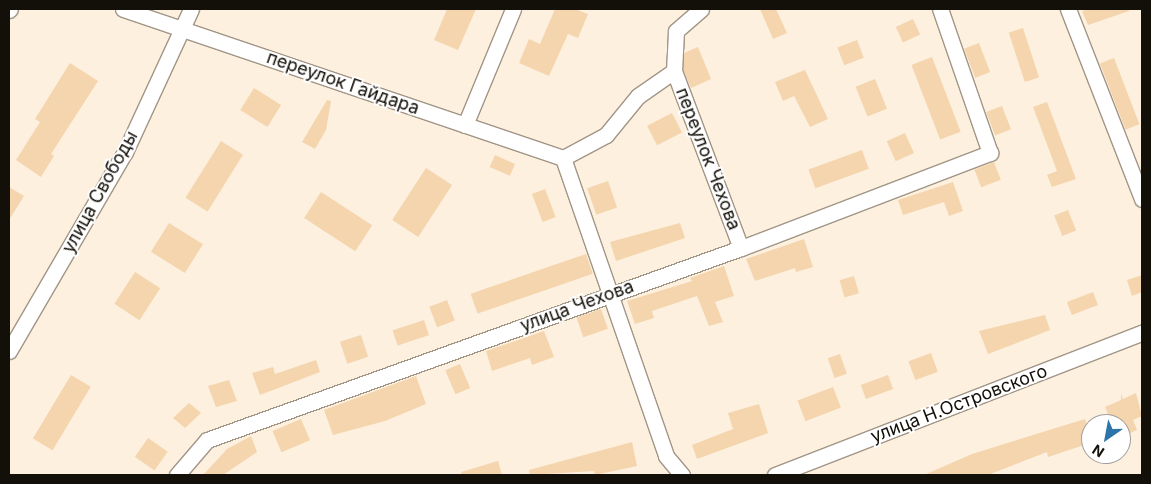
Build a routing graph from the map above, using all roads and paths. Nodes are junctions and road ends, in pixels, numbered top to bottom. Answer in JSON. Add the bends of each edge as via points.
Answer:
{"nodes":[{"id":1,"x":124,"y":9,"type":"edge"},
{"id":2,"x":192,"y":9,"type":"edge"},
{"id":3,"x":513,"y":9,"type":"edge"},
{"id":4,"x":701,"y":9,"type":"edge"},
{"id":5,"x":940,"y":9,"type":"edge"},
{"id":6,"x":1068,"y":9,"type":"edge"},
{"id":7,"x":183,"y":28,"type":"junction"},
{"id":8,"x":674,"y":71,"type":"junction"},
{"id":9,"x":465,"y":125,"type":"junction"},
{"id":10,"x":563,"y":158,"type":"junction"},
{"id":11,"x":1142,"y":199,"type":"edge"},
{"id":12,"x":741,"y":248,"type":"junction"},
{"id":13,"x":609,"y":295,"type":"junction"},
{"id":14,"x":1142,"y":333,"type":"edge"},
{"id":15,"x":9,"y":352,"type":"edge"},
{"id":16,"x":177,"y":475,"type":"edge"},
{"id":17,"x":682,"y":475,"type":"edge"},
{"id":18,"x":775,"y":475,"type":"edge"}],
"edges":[{"from":1,"to":7,"type":"street","name":"переулок Гайдара"},
{"from":2,"to":7,"type":"street","name":"улица Свободы"},
{"from":3,"to":9,"type":"street"},
{"from":4,"to":8,"type":"street","via":[[676,31]]},
{"from":5,"to":12,"type":"street","name":"улица Чехова","via":[[990,153]]},
{"from":6,"to":11,"type":"street"},
{"from":7,"to":9,"type":"street","name":"переулок Гайдара"},
{"from":7,"to":15,"type":"street","name":"улица Свободы","via":[[125,152]]},
{"from":8,"to":10,"type":"street","via":[[638,96],[606,135]]},
{"from":8,"to":12,"type":"street","name":"переулок Чехова"},
{"from":9,"to":10,"type":"street","name":"переулок Гайдара"},
{"from":10,"to":13,"type":"street"},
{"from":12,"to":13,"type":"street","name":"улица Чехова"},
{"from":13,"to":16,"type":"street","name":"улица Чехова","via":[[207,440]]},
{"from":13,"to":17,"type":"street","via":[[666,456]]},
{"from":14,"to":18,"type":"street","name":"улица Н.Островского"}]}
